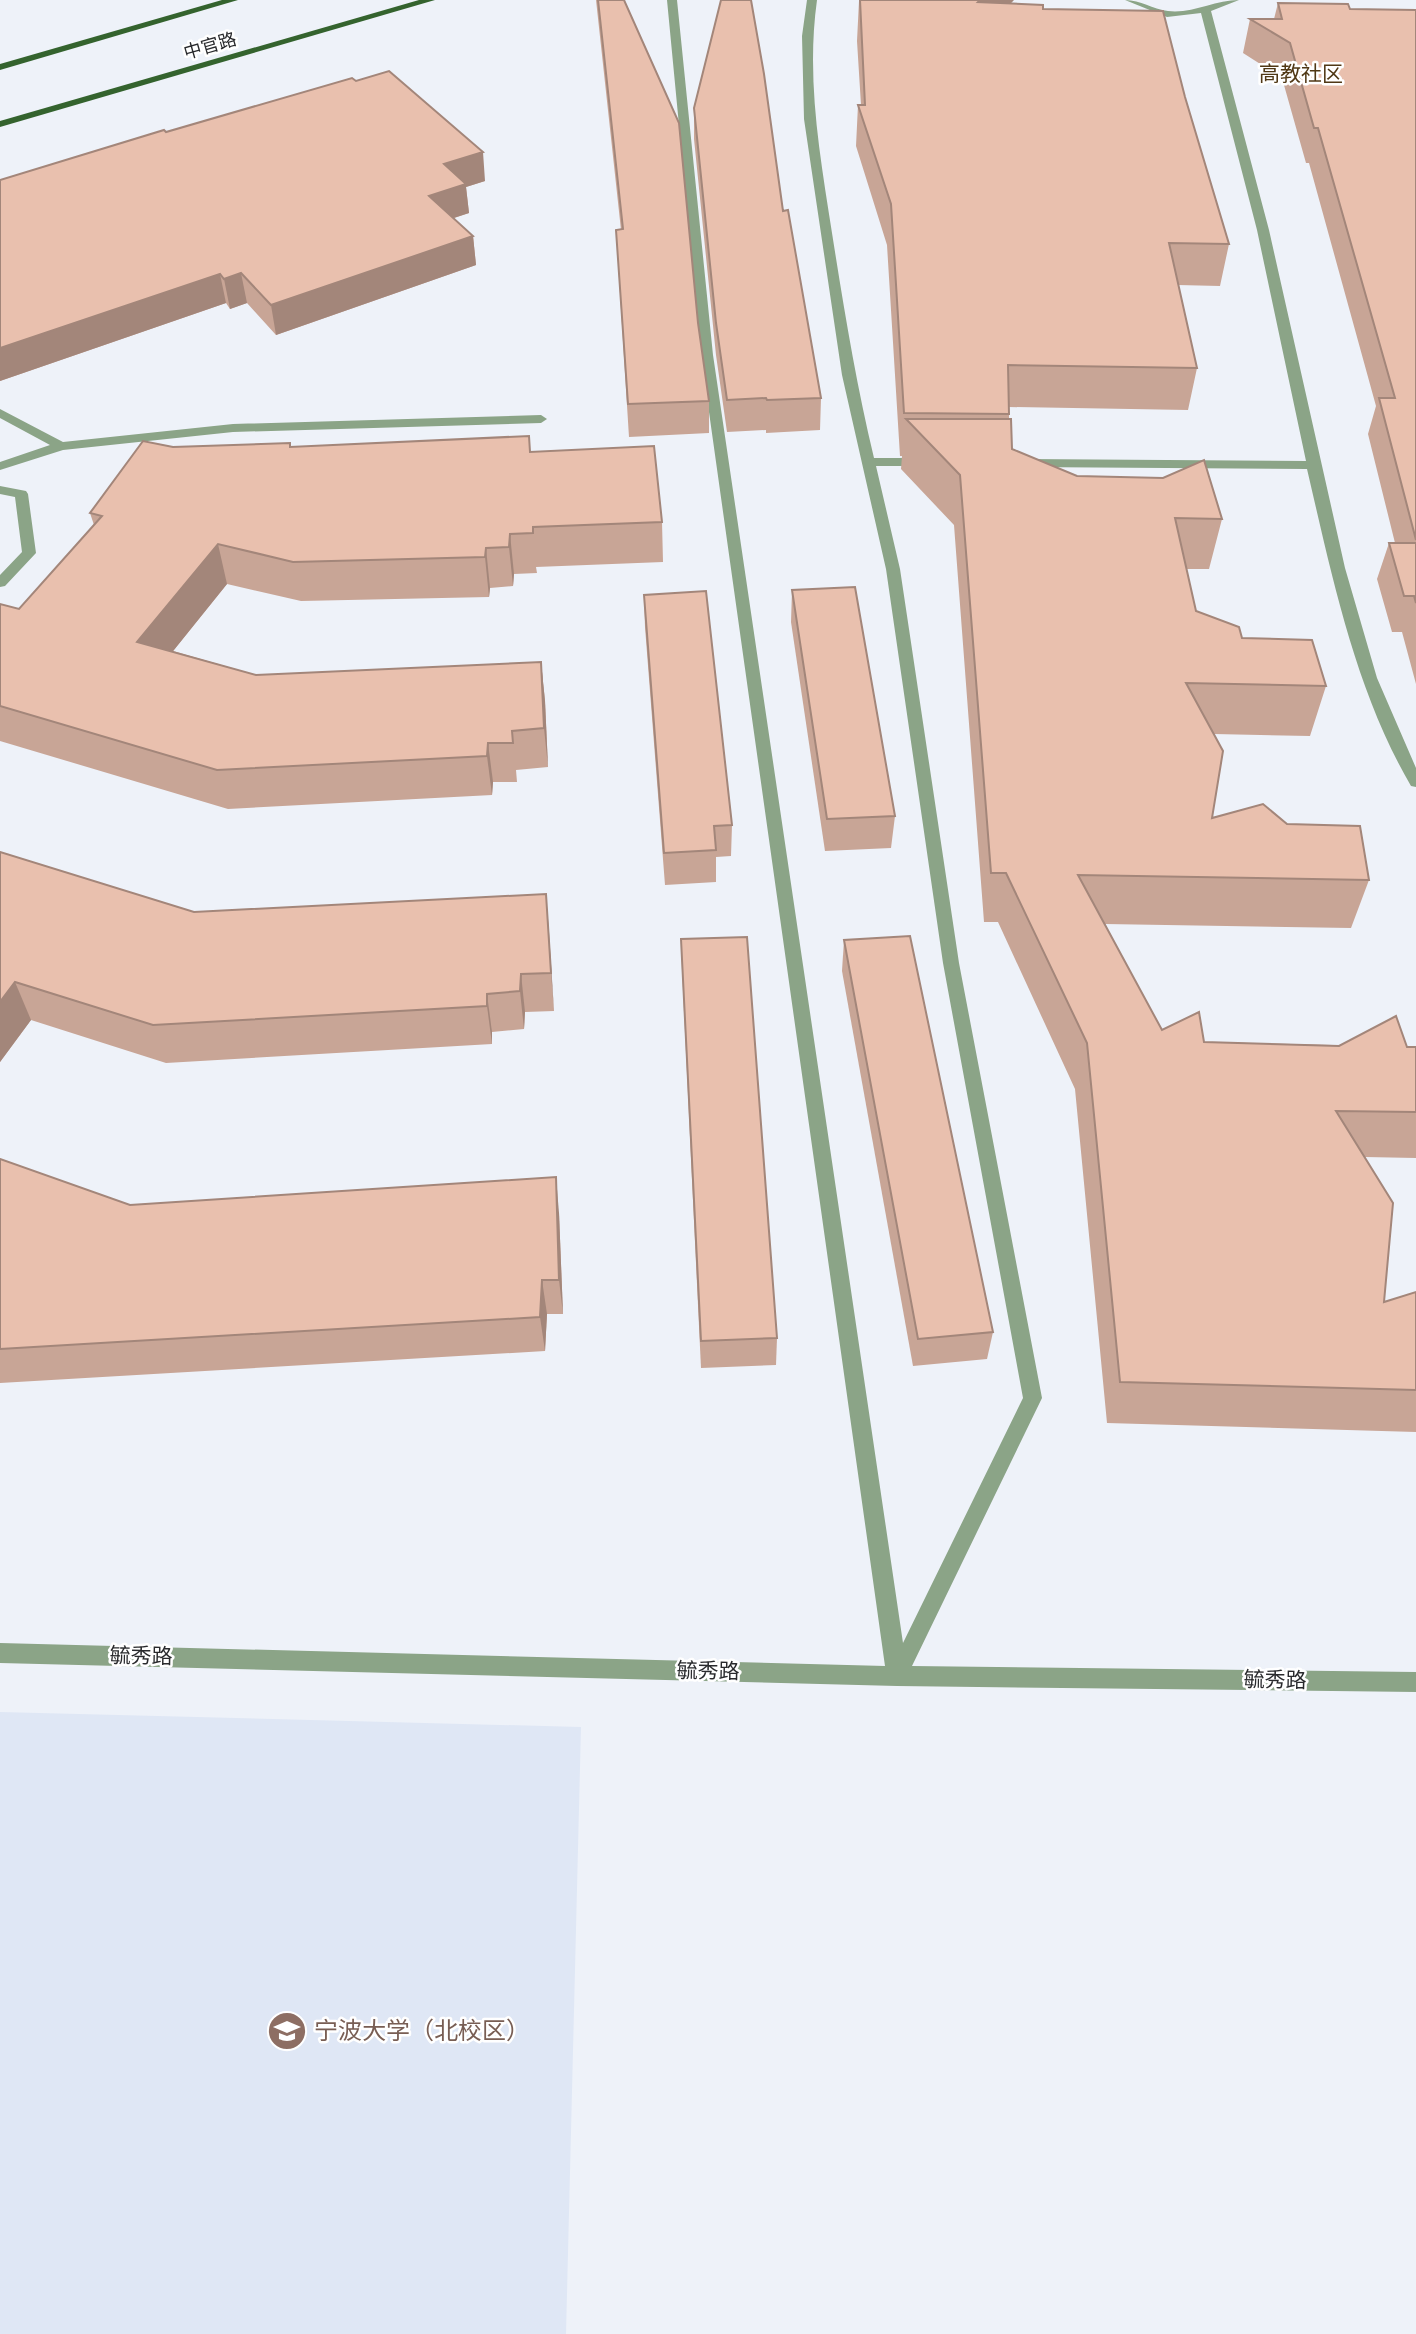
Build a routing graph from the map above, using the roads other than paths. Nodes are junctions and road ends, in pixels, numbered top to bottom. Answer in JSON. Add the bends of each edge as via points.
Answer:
{"nodes":[{"id":1,"x":233,"y":0,"type":"edge"},
{"id":2,"x":430,"y":0,"type":"edge"},
{"id":3,"x":672,"y":0,"type":"edge"},
{"id":4,"x":812,"y":0,"type":"edge"},
{"id":5,"x":1130,"y":0,"type":"edge"},
{"id":6,"x":1234,"y":0,"type":"edge"},
{"id":7,"x":1205,"y":10,"type":"junction"},
{"id":8,"x":0,"y":67,"type":"edge"},
{"id":9,"x":0,"y":124,"type":"edge"},
{"id":10,"x":0,"y":413,"type":"edge"},
{"id":11,"x":541,"y":419,"type":"dead end"},
{"id":12,"x":61,"y":446,"type":"junction"},
{"id":13,"x":868,"y":462,"type":"junction"},
{"id":14,"x":937,"y":462,"type":"edge"},
{"id":15,"x":1006,"y":463,"type":"edge"},
{"id":16,"x":1312,"y":465,"type":"junction"},
{"id":17,"x":0,"y":466,"type":"edge"},
{"id":18,"x":0,"y":489,"type":"edge"},
{"id":19,"x":0,"y":583,"type":"edge"},
{"id":20,"x":1416,"y":782,"type":"edge"},
{"id":21,"x":0,"y":1653,"type":"edge"},
{"id":22,"x":897,"y":1676,"type":"junction"},
{"id":23,"x":1416,"y":1682,"type":"edge"}],
"edges":[{"from":1,"to":8,"type":"main road","name":"中官路"},
{"from":2,"to":9,"type":"main road","name":"中官路"},
{"from":3,"to":22,"type":"street","via":[[707,355]]},
{"from":4,"to":13,"type":"street","via":[[807,36],[809,119],[848,375]]},
{"from":5,"to":7,"type":"street","via":[[1167,14]]},
{"from":6,"to":7,"type":"street"},
{"from":7,"to":16,"type":"street","via":[[1238,127]]},
{"from":10,"to":12,"type":"street"},
{"from":11,"to":12,"type":"street","via":[[233,428]]},
{"from":12,"to":17,"type":"street"},
{"from":13,"to":14,"type":"street"},
{"from":13,"to":22,"type":"street","via":[[893,569],[951,963],[1033,1398]]},
{"from":15,"to":16,"type":"street"},
{"from":16,"to":20,"type":"street","via":[[1361,657],[1392,740]]},
{"from":18,"to":19,"type":"street","via":[[21,495],[29,553]]},
{"from":21,"to":22,"type":"street","name":"毓秀路"},
{"from":22,"to":23,"type":"street","name":"毓秀路"}]}
